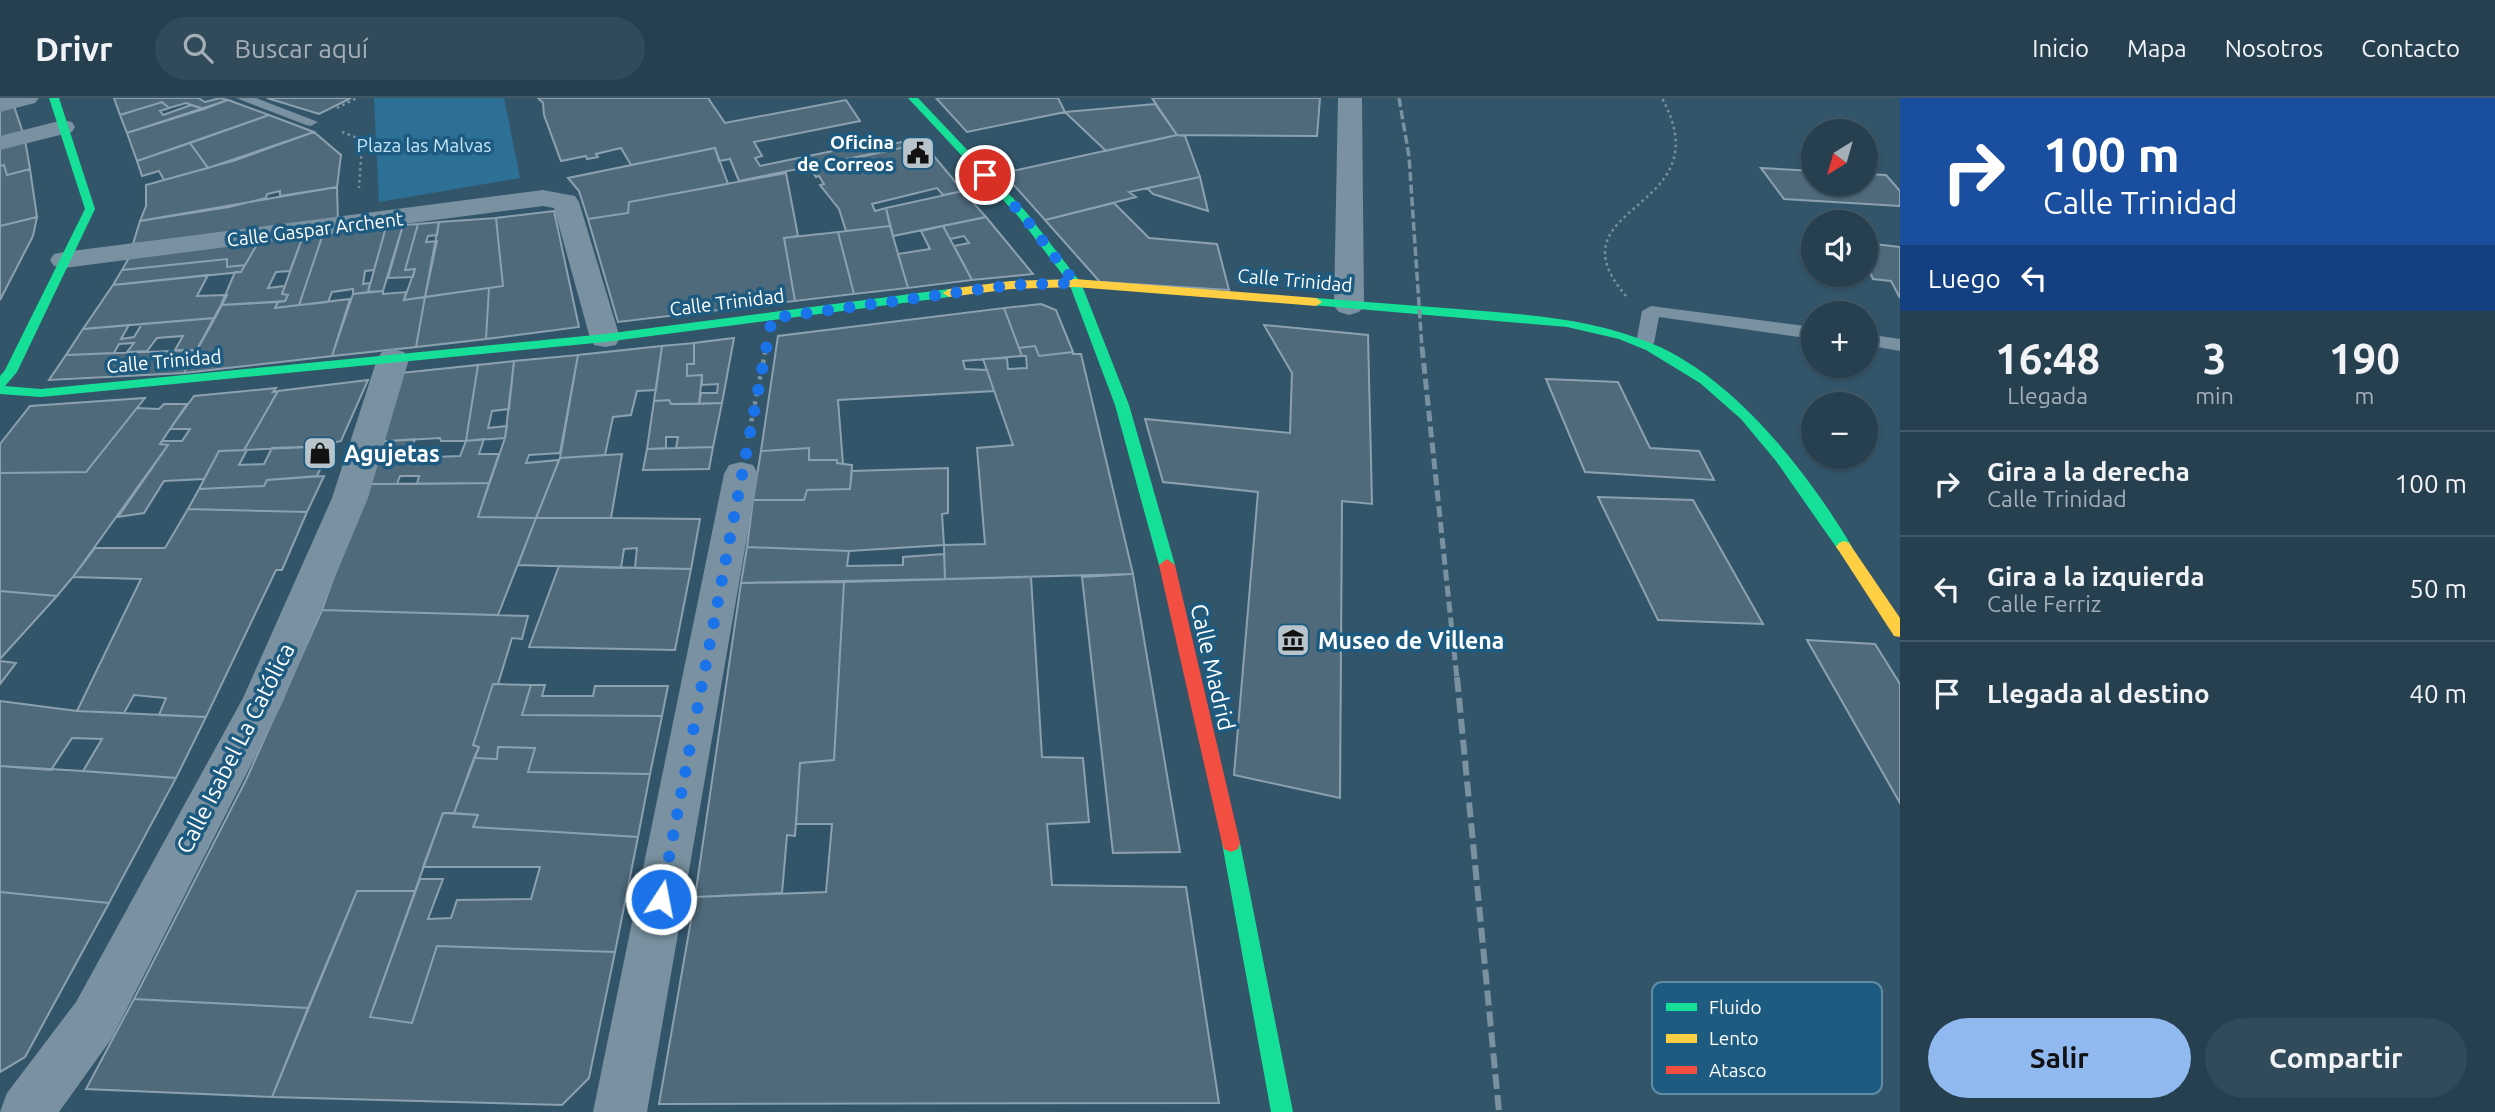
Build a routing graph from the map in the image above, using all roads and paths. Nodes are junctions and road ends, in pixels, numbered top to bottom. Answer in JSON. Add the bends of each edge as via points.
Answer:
{"nodes":[{"id":1,"x":27,"y":98,"type":"edge"},
{"id":2,"x":54,"y":98,"type":"edge"},
{"id":3,"x":243,"y":98,"type":"edge"},
{"id":4,"x":913,"y":98,"type":"edge"},
{"id":5,"x":1350,"y":98,"type":"edge"},
{"id":6,"x":1662,"y":98,"type":"edge"},
{"id":7,"x":0,"y":105,"type":"edge"},
{"id":8,"x":311,"y":122,"type":"joint"},
{"id":9,"x":62,"y":127,"type":"junction"},
{"id":10,"x":0,"y":143,"type":"edge"},
{"id":11,"x":356,"y":224,"type":"junction"},
{"id":12,"x":64,"y":260,"type":"junction"},
{"id":13,"x":1075,"y":283,"type":"junction"},
{"id":14,"x":1349,"y":306,"type":"junction"},
{"id":15,"x":1651,"y":311,"type":"junction"},
{"id":16,"x":772,"y":318,"type":"junction"},
{"id":17,"x":1801,"y":331,"type":"edge"},
{"id":18,"x":605,"y":338,"type":"junction"},
{"id":19,"x":1878,"y":342,"type":"edge"},
{"id":20,"x":1645,"y":343,"type":"junction"},
{"id":21,"x":1900,"y":345,"type":"edge"},
{"id":22,"x":393,"y":359,"type":"junction"},
{"id":23,"x":0,"y":384,"type":"edge"},
{"id":24,"x":0,"y":390,"type":"edge"},
{"id":25,"x":741,"y":474,"type":"joint"},
{"id":26,"x":1900,"y":631,"type":"edge"},
{"id":27,"x":26,"y":1112,"type":"edge"},
{"id":28,"x":620,"y":1112,"type":"edge"},
{"id":29,"x":1282,"y":1112,"type":"edge"}],
"edges":[{"from":1,"to":7,"type":"street"},
{"from":2,"to":9,"type":"street"},
{"from":3,"to":8,"type":"lane"},
{"from":4,"to":13,"type":"street","name":"Calle Madrid","via":[[1022,214]]},
{"from":5,"to":14,"type":"street"},
{"from":6,"to":15,"type":"path","via":[[1678,134],[1670,171],[1649,198],[1609,232],[1603,247],[1613,281],[1627,297]]},
{"from":8,"to":11,"type":"path","via":[[355,137],[362,144]]},
{"from":9,"to":10,"type":"street"},
{"from":9,"to":12,"type":"street","via":[[90,209]]},
{"from":11,"to":12,"type":"street","name":"Calle Gaspar Archent"},
{"from":11,"to":18,"type":"street","name":"Calle Gaspar Archent","via":[[543,198],[566,202]]},
{"from":12,"to":23,"type":"street","via":[[11,372]]},
{"from":13,"to":14,"type":"street","name":"Calle Trinidad"},
{"from":13,"to":16,"type":"street","name":"Calle Trinidad","via":[[1011,285]]},
{"from":13,"to":29,"type":"street","name":"Calle Madrid","via":[[1122,405],[1160,533],[1241,886]]},
{"from":14,"to":20,"type":"street","name":"Calle Trinidad","via":[[1571,322]]},
{"from":15,"to":17,"type":"lane"},
{"from":15,"to":20,"type":"lane"},
{"from":16,"to":18,"type":"street","name":"Calle Trinidad"},
{"from":16,"to":25,"type":"path"},
{"from":18,"to":22,"type":"street","name":"Calle Trinidad"},
{"from":19,"to":21,"type":"lane"},
{"from":20,"to":26,"type":"street","name":"Calle Trinidad","via":[[1711,384],[1752,422],[1796,475]]},
{"from":22,"to":24,"type":"street","name":"Calle Trinidad","via":[[41,393]]},
{"from":22,"to":27,"type":"street","name":"Calle Isabel La Católica","via":[[350,498],[261,704],[94,1020]]},
{"from":25,"to":28,"type":"street"}]}
